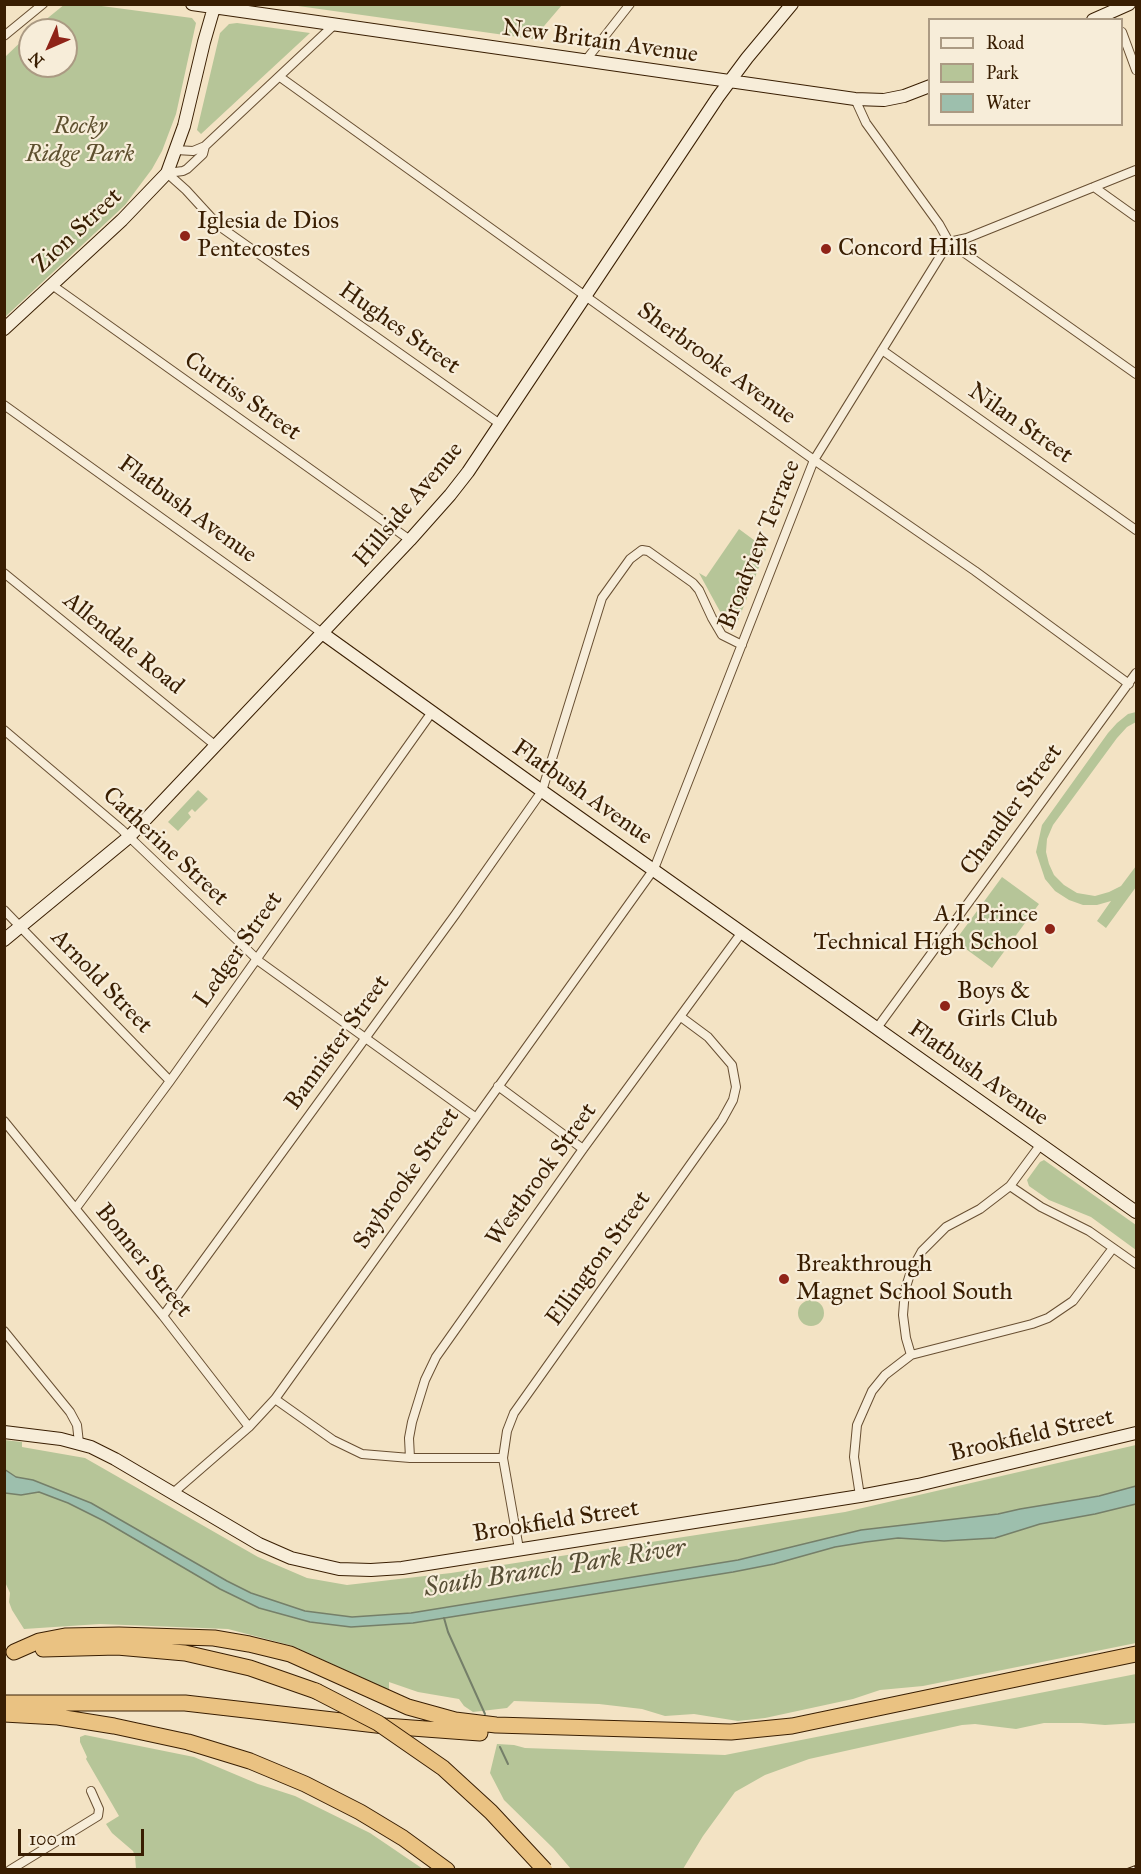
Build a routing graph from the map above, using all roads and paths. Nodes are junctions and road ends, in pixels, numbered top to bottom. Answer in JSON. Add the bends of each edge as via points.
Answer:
{"nodes":[{"id":1,"x":43,"y":4,"type":"edge"},
{"id":2,"x":192,"y":4,"type":"edge"},
{"id":3,"x":630,"y":4,"type":"edge"},
{"id":4,"x":792,"y":4,"type":"edge"},
{"id":5,"x":1129,"y":4,"type":"edge"},
{"id":6,"x":215,"y":6,"type":"edge"},
{"id":7,"x":1115,"y":15,"type":"edge"},
{"id":8,"x":335,"y":24,"type":"junction"},
{"id":9,"x":1123,"y":35,"type":"edge"},
{"id":10,"x":4,"y":36,"type":"edge"},
{"id":11,"x":586,"y":60,"type":"junction"},
{"id":12,"x":1137,"y":70,"type":"edge"},
{"id":13,"x":280,"y":77,"type":"junction"},
{"id":14,"x":729,"y":82,"type":"junction"},
{"id":15,"x":928,"y":87,"type":"edge"},
{"id":16,"x":855,"y":99,"type":"junction"},
{"id":17,"x":205,"y":146,"type":"junction"},
{"id":18,"x":176,"y":150,"type":"junction"},
{"id":19,"x":1137,"y":170,"type":"edge"},
{"id":20,"x":166,"y":173,"type":"junction"},
{"id":21,"x":1094,"y":187,"type":"junction"},
{"id":22,"x":1137,"y":218,"type":"edge"},
{"id":23,"x":949,"y":242,"type":"junction"},
{"id":24,"x":52,"y":285,"type":"junction"},
{"id":25,"x":586,"y":295,"type":"junction"},
{"id":26,"x":4,"y":329,"type":"edge"},
{"id":27,"x":882,"y":350,"type":"junction"},
{"id":28,"x":1137,"y":374,"type":"edge"},
{"id":29,"x":4,"y":405,"type":"edge"},
{"id":30,"x":500,"y":424,"type":"junction"},
{"id":31,"x":814,"y":460,"type":"junction"},
{"id":32,"x":1137,"y":530,"type":"edge"},
{"id":33,"x":410,"y":540,"type":"junction"},
{"id":34,"x":4,"y":573,"type":"edge"},
{"id":35,"x":322,"y":633,"type":"junction"},
{"id":36,"x":742,"y":645,"type":"junction"},
{"id":37,"x":1137,"y":673,"type":"edge"},
{"id":38,"x":1129,"y":684,"type":"junction"},
{"id":39,"x":432,"y":712,"type":"junction"},
{"id":40,"x":4,"y":730,"type":"edge"},
{"id":41,"x":216,"y":746,"type":"junction"},
{"id":42,"x":542,"y":791,"type":"junction"},
{"id":43,"x":129,"y":837,"type":"junction"},
{"id":44,"x":654,"y":869,"type":"junction"},
{"id":45,"x":4,"y":910,"type":"edge"},
{"id":46,"x":21,"y":927,"type":"junction"},
{"id":47,"x":742,"y":932,"type":"junction"},
{"id":48,"x":4,"y":940,"type":"edge"},
{"id":49,"x":257,"y":959,"type":"junction"},
{"id":50,"x":681,"y":1017,"type":"junction"},
{"id":51,"x":877,"y":1028,"type":"junction"},
{"id":52,"x":366,"y":1038,"type":"junction"},
{"id":53,"x":170,"y":1081,"type":"junction"},
{"id":54,"x":498,"y":1086,"type":"junction"},
{"id":55,"x":475,"y":1117,"type":"junction"},
{"id":56,"x":4,"y":1121,"type":"edge"},
{"id":57,"x":1041,"y":1144,"type":"junction"},
{"id":58,"x":584,"y":1149,"type":"junction"},
{"id":59,"x":1010,"y":1186,"type":"junction"},
{"id":60,"x":76,"y":1209,"type":"junction"},
{"id":61,"x":1137,"y":1212,"type":"edge"},
{"id":62,"x":1113,"y":1248,"type":"junction"},
{"id":63,"x":1137,"y":1264,"type":"edge"},
{"id":64,"x":163,"y":1316,"type":"junction"},
{"id":65,"x":4,"y":1330,"type":"edge"},
{"id":66,"x":911,"y":1355,"type":"junction"},
{"id":67,"x":275,"y":1399,"type":"junction"},
{"id":68,"x":249,"y":1427,"type":"junction"},
{"id":69,"x":4,"y":1432,"type":"edge"},
{"id":70,"x":1137,"y":1433,"type":"edge"},
{"id":71,"x":79,"y":1443,"type":"junction"},
{"id":72,"x":410,"y":1458,"type":"junction"},
{"id":73,"x":503,"y":1458,"type":"junction"},
{"id":74,"x":173,"y":1493,"type":"junction"},
{"id":75,"x":860,"y":1496,"type":"junction"},
{"id":76,"x":519,"y":1550,"type":"junction"},
{"id":77,"x":46,"y":1644,"type":"junction"},
{"id":78,"x":9,"y":1653,"type":"edge"},
{"id":79,"x":1137,"y":1654,"type":"edge"},
{"id":80,"x":1137,"y":1663,"type":"edge"},
{"id":81,"x":4,"y":1703,"type":"edge"},
{"id":82,"x":29,"y":1709,"type":"junction"},
{"id":83,"x":4,"y":1713,"type":"edge"},
{"id":84,"x":91,"y":1791,"type":"dead end"},
{"id":85,"x":10,"y":1869,"type":"edge"},
{"id":86,"x":447,"y":1869,"type":"edge"},
{"id":87,"x":545,"y":1869,"type":"edge"}],
"edges":[{"from":1,"to":10,"type":"street"},
{"from":2,"to":6,"type":"street","name":"New Britain Avenue"},
{"from":3,"to":11,"type":"street"},
{"from":4,"to":14,"type":"street","name":"Hillside Avenue"},
{"from":5,"to":7,"type":"street"},
{"from":6,"to":8,"type":"street","name":"New Britain Avenue"},
{"from":6,"to":18,"type":"street"},
{"from":8,"to":11,"type":"street","name":"New Britain Avenue"},
{"from":8,"to":13,"type":"street","name":"Zion Street"},
{"from":9,"to":12,"type":"street"},
{"from":11,"to":14,"type":"street","name":"New Britain Avenue"},
{"from":13,"to":17,"type":"street","name":"Zion Street"},
{"from":13,"to":25,"type":"street","name":"Sherbrooke Avenue"},
{"from":14,"to":16,"type":"street","name":"New Britain Avenue"},
{"from":14,"to":25,"type":"street","name":"Hillside Avenue"},
{"from":15,"to":16,"type":"street","name":"New Britain Avenue","via":[[884,100]]},
{"from":16,"to":23,"type":"street","via":[[866,123]]},
{"from":17,"to":18,"type":"street","via":[[193,151]]},
{"from":17,"to":20,"type":"street","name":"Zion Street","via":[[203,154],[187,169]]},
{"from":18,"to":20,"type":"street"},
{"from":19,"to":21,"type":"street"},
{"from":20,"to":24,"type":"street","name":"Zion Street"},
{"from":20,"to":30,"type":"street","name":"Hughes Street","via":[[219,226]]},
{"from":21,"to":22,"type":"street"},
{"from":21,"to":23,"type":"street"},
{"from":23,"to":27,"type":"street","name":"Broadview Terrace"},
{"from":23,"to":28,"type":"street"},
{"from":24,"to":26,"type":"street","name":"Zion Street"},
{"from":24,"to":33,"type":"street","name":"Curtiss Street"},
{"from":25,"to":30,"type":"street","name":"Hillside Avenue"},
{"from":25,"to":31,"type":"street","name":"Sherbrooke Avenue"},
{"from":27,"to":31,"type":"street","name":"Broadview Terrace"},
{"from":27,"to":32,"type":"street","name":"Nilan Street"},
{"from":29,"to":35,"type":"street","name":"Flatbush Avenue"},
{"from":30,"to":33,"type":"street","name":"Hillside Avenue","via":[[468,472]]},
{"from":31,"to":36,"type":"street","name":"Broadview Terrace"},
{"from":31,"to":38,"type":"street","name":"Sherbrooke Avenue"},
{"from":33,"to":35,"type":"street","name":"Hillside Avenue"},
{"from":34,"to":41,"type":"street","name":"Allendale Road"},
{"from":35,"to":39,"type":"street","name":"Flatbush Avenue"},
{"from":35,"to":41,"type":"street","name":"Hillside Avenue"},
{"from":36,"to":42,"type":"street","name":"Bannister Street","via":[[722,635],[693,583],[653,554],[642,550],[636,554],[602,598]]},
{"from":36,"to":44,"type":"street","name":"Broadview Terrace"},
{"from":37,"to":38,"type":"street","name":"Chandler Street"},
{"from":38,"to":51,"type":"street","name":"Chandler Street"},
{"from":39,"to":42,"type":"street","name":"Flatbush Avenue"},
{"from":39,"to":49,"type":"street","name":"Ledger Street"},
{"from":40,"to":43,"type":"street","name":"Catherine Street"},
{"from":41,"to":43,"type":"street","name":"Hillside Avenue"},
{"from":42,"to":44,"type":"street","name":"Flatbush Avenue"},
{"from":42,"to":52,"type":"street","name":"Bannister Street"},
{"from":43,"to":46,"type":"street","name":"Hillside Avenue"},
{"from":43,"to":49,"type":"street","name":"Catherine Street"},
{"from":44,"to":47,"type":"street","name":"Flatbush Avenue"},
{"from":44,"to":54,"type":"street","name":"Saybrooke Street"},
{"from":45,"to":46,"type":"street","name":"Arnold Street"},
{"from":46,"to":48,"type":"street","name":"Hillside Avenue"},
{"from":46,"to":53,"type":"street","name":"Arnold Street"},
{"from":47,"to":50,"type":"street","name":"Westbrook Street"},
{"from":47,"to":51,"type":"street","name":"Flatbush Avenue"},
{"from":49,"to":52,"type":"street","name":"Catherine Street"},
{"from":49,"to":53,"type":"street","name":"Ledger Street"},
{"from":50,"to":58,"type":"street","name":"Westbrook Street"},
{"from":50,"to":73,"type":"street","name":"Ellington Street","via":[[708,1037],[732,1065],[736,1087],[733,1100],[524,1396],[507,1431]]},
{"from":51,"to":57,"type":"street","name":"Flatbush Avenue"},
{"from":52,"to":55,"type":"street","name":"Catherine Street"},
{"from":52,"to":64,"type":"street","name":"Bannister Street"},
{"from":53,"to":60,"type":"street","name":"Ledger Street"},
{"from":54,"to":55,"type":"street","name":"Saybrooke Street"},
{"from":54,"to":58,"type":"street"},
{"from":55,"to":67,"type":"street","name":"Saybrooke Street"},
{"from":56,"to":60,"type":"street","name":"Bonner Street"},
{"from":57,"to":59,"type":"street"},
{"from":57,"to":61,"type":"street","name":"Flatbush Avenue"},
{"from":58,"to":72,"type":"street","name":"Westbrook Street","via":[[436,1357],[417,1402],[409,1438]]},
{"from":59,"to":62,"type":"street"},
{"from":59,"to":66,"type":"street","via":[[980,1209],[946,1227],[922,1251],[905,1290],[903,1315]]},
{"from":60,"to":64,"type":"street","name":"Bonner Street"},
{"from":62,"to":63,"type":"street"},
{"from":62,"to":66,"type":"street","via":[[1073,1301],[1048,1318]]},
{"from":64,"to":68,"type":"street","name":"Bonner Street"},
{"from":65,"to":71,"type":"street","via":[[70,1412]]},
{"from":66,"to":75,"type":"street","via":[[872,1391],[857,1425],[854,1457]]},
{"from":67,"to":68,"type":"street","name":"Saybrooke Street"},
{"from":67,"to":72,"type":"street","via":[[348,1448],[380,1457]]},
{"from":68,"to":74,"type":"street","name":"Saybrooke Street"},
{"from":69,"to":71,"type":"street","name":"Brookfield Street"},
{"from":70,"to":75,"type":"street","name":"Brookfield Street"},
{"from":71,"to":74,"type":"street","name":"Brookfield Street","via":[[110,1456]]},
{"from":72,"to":73,"type":"street"},
{"from":73,"to":76,"type":"street","name":"Ellington Street"},
{"from":74,"to":76,"type":"street","name":"Brookfield Street","via":[[274,1551],[339,1569],[394,1569]]},
{"from":75,"to":76,"type":"street","name":"Brookfield Street"},
{"from":77,"to":78,"type":"highway"},
{"from":77,"to":79,"type":"highway","via":[[74,1636],[214,1638],[297,1657],[420,1711],[464,1722],[726,1732],[792,1726]]},
{"from":77,"to":87,"type":"highway","bridge":true,"via":[[185,1653],[250,1668],[316,1691],[378,1723],[443,1768]]},
{"from":80,"to":82,"type":"highway","via":[[800,1733],[739,1740],[442,1731],[207,1704],[72,1702]]},
{"from":81,"to":82,"type":"highway"},
{"from":82,"to":83,"type":"highway"},
{"from":82,"to":86,"type":"highway","via":[[177,1739],[267,1768],[360,1812]]},
{"from":84,"to":85,"type":"street","via":[[100,1814],[96,1818]]}]}
